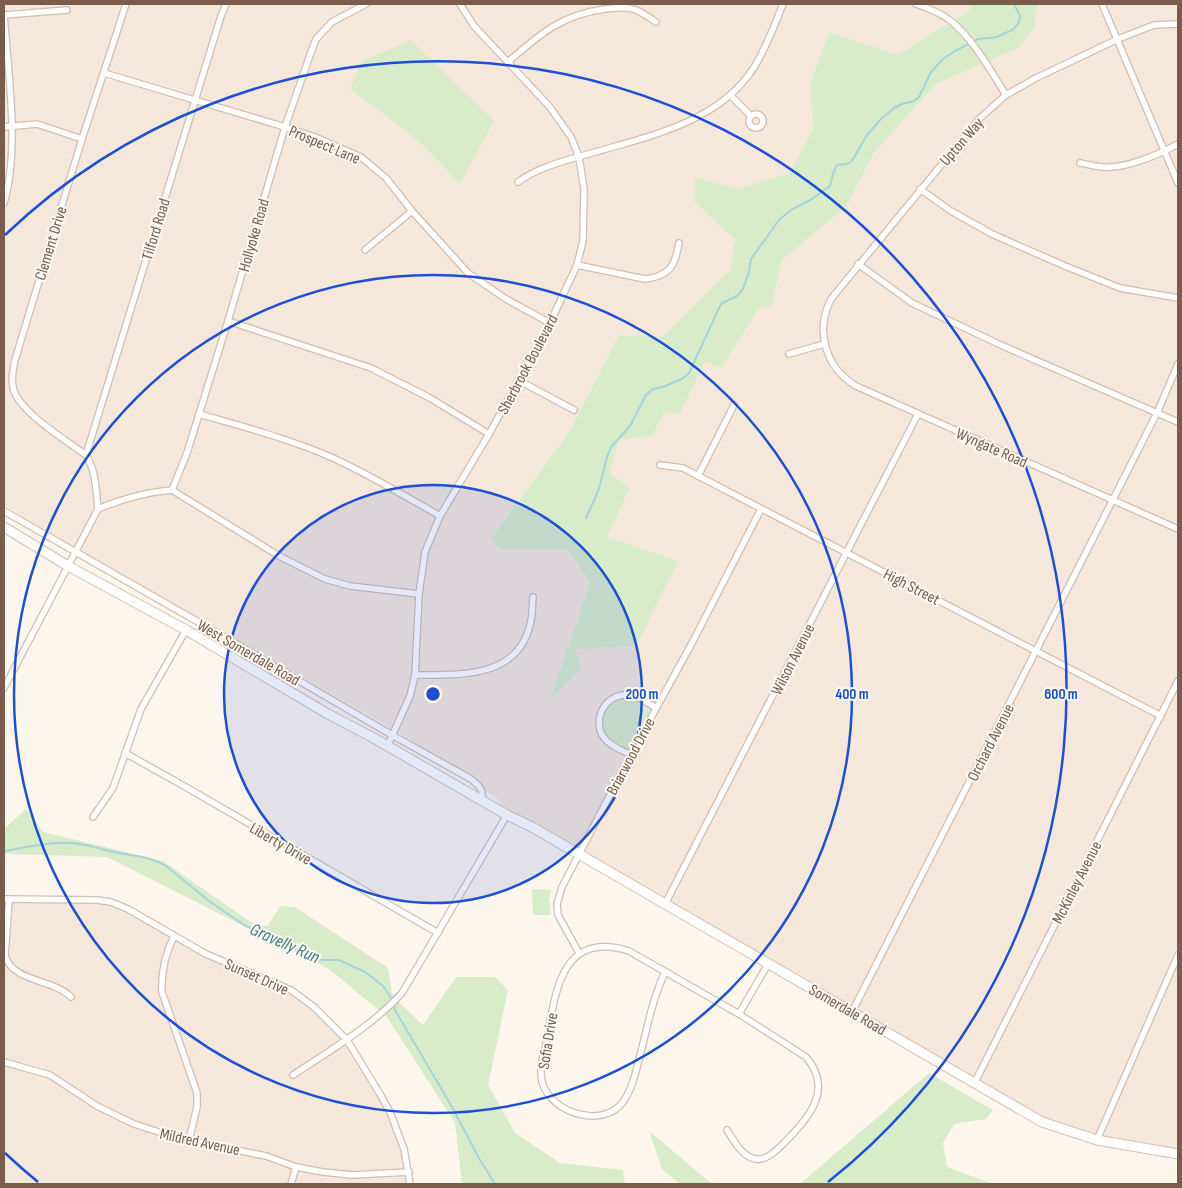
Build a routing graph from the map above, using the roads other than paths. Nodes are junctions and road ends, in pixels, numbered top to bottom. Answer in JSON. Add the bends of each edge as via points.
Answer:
{"nodes":[{"id":1,"x":126,"y":4,"type":"edge"},
{"id":2,"x":226,"y":4,"type":"edge"},
{"id":3,"x":366,"y":4,"type":"edge"},
{"id":4,"x":460,"y":4,"type":"edge"},
{"id":5,"x":783,"y":4,"type":"edge"},
{"id":6,"x":916,"y":4,"type":"edge"},
{"id":7,"x":1102,"y":4,"type":"edge"},
{"id":8,"x":66,"y":10,"type":"dead end"},
{"id":9,"x":4,"y":15,"type":"edge"},
{"id":10,"x":656,"y":22,"type":"dead end"},
{"id":11,"x":1178,"y":24,"type":"edge"},
{"id":12,"x":1118,"y":39,"type":"junction"},
{"id":13,"x":508,"y":62,"type":"junction"},
{"id":14,"x":104,"y":74,"type":"junction"},
{"id":15,"x":1006,"y":95,"type":"junction"},
{"id":16,"x":731,"y":96,"type":"junction"},
{"id":17,"x":195,"y":100,"type":"junction"},
{"id":18,"x":751,"y":116,"type":"dead end"},
{"id":19,"x":11,"y":126,"type":"junction"},
{"id":20,"x":4,"y":127,"type":"edge"},
{"id":21,"x":285,"y":127,"type":"junction"},
{"id":22,"x":82,"y":139,"type":"junction"},
{"id":23,"x":1178,"y":144,"type":"edge"},
{"id":24,"x":1165,"y":151,"type":"junction"},
{"id":25,"x":579,"y":157,"type":"junction"},
{"id":26,"x":1080,"y":163,"type":"dead end"},
{"id":27,"x":518,"y":182,"type":"dead end"},
{"id":28,"x":1178,"y":183,"type":"edge"},
{"id":29,"x":920,"y":189,"type":"junction"},
{"id":30,"x":4,"y":202,"type":"edge"},
{"id":31,"x":412,"y":211,"type":"junction"},
{"id":32,"x":679,"y":244,"type":"dead end"},
{"id":33,"x":365,"y":250,"type":"dead end"},
{"id":34,"x":858,"y":264,"type":"junction"},
{"id":35,"x":577,"y":266,"type":"junction"},
{"id":36,"x":1178,"y":298,"type":"edge"},
{"id":37,"x":228,"y":321,"type":"junction"},
{"id":38,"x":550,"y":323,"type":"junction"},
{"id":39,"x":824,"y":344,"type":"junction"},
{"id":40,"x":789,"y":354,"type":"dead end"},
{"id":41,"x":1178,"y":364,"type":"edge"},
{"id":42,"x":518,"y":380,"type":"junction"},
{"id":43,"x":734,"y":405,"type":"dead end"},
{"id":44,"x":574,"y":410,"type":"dead end"},
{"id":45,"x":1157,"y":413,"type":"junction"},
{"id":46,"x":199,"y":414,"type":"junction"},
{"id":47,"x":918,"y":414,"type":"junction"},
{"id":48,"x":1178,"y":422,"type":"edge"},
{"id":49,"x":489,"y":434,"type":"junction"},
{"id":50,"x":86,"y":454,"type":"junction"},
{"id":51,"x":660,"y":465,"type":"dead end"},
{"id":52,"x":698,"y":476,"type":"junction"},
{"id":53,"x":172,"y":490,"type":"junction"},
{"id":54,"x":1113,"y":500,"type":"junction"},
{"id":55,"x":98,"y":509,"type":"junction"},
{"id":56,"x":761,"y":509,"type":"junction"},
{"id":57,"x":4,"y":512,"type":"edge"},
{"id":58,"x":440,"y":516,"type":"junction"},
{"id":59,"x":4,"y":527,"type":"edge"},
{"id":60,"x":1178,"y":529,"type":"edge"},
{"id":61,"x":75,"y":553,"type":"junction"},
{"id":62,"x":846,"y":553,"type":"junction"},
{"id":63,"x":68,"y":566,"type":"junction"},
{"id":64,"x":419,"y":594,"type":"junction"},
{"id":65,"x":533,"y":597,"type":"dead end"},
{"id":66,"x":186,"y":630,"type":"junction"},
{"id":67,"x":1036,"y":651,"type":"junction"},
{"id":68,"x":416,"y":675,"type":"junction"},
{"id":69,"x":1178,"y":681,"type":"edge"},
{"id":70,"x":4,"y":688,"type":"edge"},
{"id":71,"x":656,"y":708,"type":"junction"},
{"id":72,"x":1160,"y":716,"type":"junction"},
{"id":73,"x":392,"y":735,"type":"junction"},
{"id":74,"x":387,"y":747,"type":"junction"},
{"id":75,"x":125,"y":753,"type":"junction"},
{"id":76,"x":631,"y":754,"type":"junction"},
{"id":77,"x":481,"y":801,"type":"junction"},
{"id":78,"x":507,"y":815,"type":"junction"},
{"id":79,"x":93,"y":817,"type":"dead end"},
{"id":80,"x":532,"y":827,"type":"joint"},
{"id":81,"x":578,"y":854,"type":"junction"},
{"id":82,"x":6,"y":899,"type":"edge"},
{"id":83,"x":665,"y":904,"type":"junction"},
{"id":84,"x":438,"y":933,"type":"junction"},
{"id":85,"x":174,"y":936,"type":"junction"},
{"id":86,"x":579,"y":953,"type":"junction"},
{"id":87,"x":1178,"y":955,"type":"edge"},
{"id":88,"x":768,"y":964,"type":"junction"},
{"id":89,"x":665,"y":972,"type":"junction"},
{"id":90,"x":71,"y":997,"type":"dead end"},
{"id":91,"x":852,"y":1012,"type":"junction"},
{"id":92,"x":739,"y":1014,"type":"junction"},
{"id":93,"x":347,"y":1040,"type":"junction"},
{"id":94,"x":4,"y":1062,"type":"edge"},
{"id":95,"x":294,"y":1075,"type":"dead end"},
{"id":96,"x":975,"y":1082,"type":"junction"},
{"id":97,"x":727,"y":1130,"type":"dead end"},
{"id":98,"x":189,"y":1140,"type":"junction"},
{"id":99,"x":1097,"y":1140,"type":"junction"},
{"id":100,"x":1178,"y":1154,"type":"edge"},
{"id":101,"x":296,"y":1167,"type":"junction"},
{"id":102,"x":409,"y":1172,"type":"junction"},
{"id":103,"x":290,"y":1184,"type":"edge"},
{"id":104,"x":410,"y":1184,"type":"edge"}],
"edges":[{"from":1,"to":14,"type":"street","name":"Clement Drive"},
{"from":2,"to":17,"type":"street","name":"Tilford Road"},
{"from":3,"to":21,"type":"street","name":"Hollyoke Road","via":[[332,22],[316,39]]},
{"from":4,"to":13,"type":"street","name":"Sherbrook Boulevard","via":[[474,26]]},
{"from":5,"to":16,"type":"street","via":[[766,46]]},
{"from":6,"to":15,"type":"street","via":[[950,20],[966,36]]},
{"from":7,"to":12,"type":"street"},
{"from":8,"to":9,"type":"street"},
{"from":9,"to":19,"type":"street"},
{"from":10,"to":13,"type":"street","via":[[636,10],[618,7],[590,11],[565,19],[541,33]]},
{"from":11,"to":12,"type":"street","name":"Upton Way","via":[[1154,25]]},
{"from":12,"to":15,"type":"street","name":"Upton Way"},
{"from":12,"to":24,"type":"street"},
{"from":13,"to":25,"type":"street","name":"Sherbrook Boulevard","via":[[549,106],[571,137]]},
{"from":14,"to":17,"type":"street","name":"Prospect Lane"},
{"from":14,"to":22,"type":"street","name":"Clement Drive"},
{"from":15,"to":29,"type":"street","name":"Upton Way","via":[[978,118]]},
{"from":16,"to":18,"type":"street"},
{"from":16,"to":25,"type":"street","via":[[694,120],[667,131]]},
{"from":17,"to":21,"type":"street","name":"Prospect Lane"},
{"from":17,"to":50,"type":"street","name":"Tilford Road"},
{"from":19,"to":20,"type":"street"},
{"from":19,"to":22,"type":"street","via":[[45,126]]},
{"from":19,"to":30,"type":"street","via":[[11,165]]},
{"from":21,"to":31,"type":"street","name":"Prospect Lane","via":[[361,157],[386,178]]},
{"from":21,"to":37,"type":"street","name":"Hollyoke Road"},
{"from":22,"to":50,"type":"street","name":"Clement Drive","via":[[12,376],[13,389],[29,413]]},
{"from":23,"to":24,"type":"street"},
{"from":24,"to":26,"type":"street","via":[[1120,166],[1102,168]]},
{"from":24,"to":28,"type":"street"},
{"from":25,"to":27,"type":"street","via":[[528,174]]},
{"from":25,"to":35,"type":"street","name":"Sherbrook Boulevard","via":[[584,215]]},
{"from":29,"to":34,"type":"street","name":"Upton Way"},
{"from":29,"to":36,"type":"street","via":[[992,234],[1065,266],[1120,288]]},
{"from":31,"to":33,"type":"street"},
{"from":31,"to":38,"type":"street","name":"Prospect Lane","via":[[468,273]]},
{"from":32,"to":35,"type":"street","via":[[677,257],[667,273],[655,278],[645,279]]},
{"from":34,"to":39,"type":"street","name":"Upton Way","via":[[826,308]]},
{"from":34,"to":45,"type":"street","via":[[912,303]]},
{"from":35,"to":38,"type":"street","name":"Sherbrook Boulevard"},
{"from":37,"to":46,"type":"street","name":"Hollyoke Road"},
{"from":37,"to":49,"type":"street","via":[[371,368],[430,398]]},
{"from":38,"to":42,"type":"street","name":"Sherbrook Boulevard"},
{"from":39,"to":40,"type":"street"},
{"from":39,"to":47,"type":"street","name":"Wyngate Road","via":[[834,367],[846,381]]},
{"from":41,"to":45,"type":"street","name":"Orchard Avenue"},
{"from":42,"to":44,"type":"street"},
{"from":42,"to":49,"type":"street","name":"Sherbrook Boulevard"},
{"from":43,"to":52,"type":"street"},
{"from":45,"to":48,"type":"street"},
{"from":45,"to":54,"type":"street","name":"Orchard Avenue"},
{"from":46,"to":53,"type":"street","name":"Hollyoke Road"},
{"from":46,"to":58,"type":"street","via":[[332,457],[385,483]]},
{"from":47,"to":54,"type":"street","name":"Wyngate Road"},
{"from":47,"to":62,"type":"street","name":"Wilson Avenue"},
{"from":49,"to":58,"type":"street","name":"Sherbrook Boulevard"},
{"from":50,"to":55,"type":"street","via":[[94,473]]},
{"from":51,"to":52,"type":"street","name":"High Street","via":[[683,468]]},
{"from":52,"to":56,"type":"street","name":"High Street"},
{"from":53,"to":55,"type":"street","via":[[155,491]]},
{"from":53,"to":64,"type":"street","via":[[279,556],[325,579],[350,586]]},
{"from":54,"to":60,"type":"street","name":"Wyngate Road"},
{"from":54,"to":67,"type":"street","name":"Orchard Avenue"},
{"from":55,"to":61,"type":"street"},
{"from":56,"to":62,"type":"street","name":"High Street"},
{"from":56,"to":71,"type":"street","name":"Briarwood Drive"},
{"from":57,"to":61,"type":"street","name":"West Somerdale Road"},
{"from":58,"to":64,"type":"street","name":"Sherbrook Boulevard","via":[[424,552]]},
{"from":59,"to":63,"type":"main road","name":"West Somerdale Road"},
{"from":61,"to":63,"type":"street"},
{"from":61,"to":73,"type":"street","name":"West Somerdale Road"},
{"from":62,"to":67,"type":"street","name":"High Street"},
{"from":62,"to":83,"type":"street","name":"Wilson Avenue"},
{"from":63,"to":66,"type":"main road","name":"West Somerdale Road"},
{"from":63,"to":70,"type":"street"},
{"from":64,"to":68,"type":"street","name":"Sherbrook Boulevard"},
{"from":65,"to":68,"type":"street","via":[[531,621],[515,656],[484,670],[451,675]]},
{"from":66,"to":74,"type":"main road","name":"West Somerdale Road"},
{"from":66,"to":75,"type":"street","via":[[141,709]]},
{"from":67,"to":72,"type":"street","name":"High Street"},
{"from":67,"to":91,"type":"street","name":"Orchard Avenue"},
{"from":68,"to":73,"type":"street","name":"Sherbrook Boulevard"},
{"from":69,"to":72,"type":"street","name":"McKinley Avenue"},
{"from":71,"to":76,"type":"street","name":"Briarwood Drive"},
{"from":71,"to":76,"type":"street","via":[[640,698],[624,695],[612,698],[599,716],[606,740]]},
{"from":72,"to":96,"type":"street","name":"McKinley Avenue"},
{"from":73,"to":74,"type":"street","name":"Sherbrook Boulevard"},
{"from":73,"to":77,"type":"street","name":"West Somerdale Road","via":[[471,779],[483,792]]},
{"from":74,"to":77,"type":"main road","name":"West Somerdale Road"},
{"from":75,"to":79,"type":"street","via":[[113,788]]},
{"from":75,"to":84,"type":"street","name":"Liberty Drive"},
{"from":76,"to":81,"type":"street","name":"Briarwood Drive"},
{"from":77,"to":78,"type":"main road","name":"West Somerdale Road"},
{"from":78,"to":80,"type":"main road","name":"West Somerdale Road"},
{"from":78,"to":84,"type":"street"},
{"from":80,"to":81,"type":"main road","name":"Somerdale Road"},
{"from":81,"to":83,"type":"main road","name":"Somerdale Road"},
{"from":81,"to":86,"type":"street","name":"Briarwood Drive","via":[[557,904],[558,915]]},
{"from":82,"to":85,"type":"street","name":"Sunset Drive","via":[[111,902]]},
{"from":82,"to":90,"type":"street","via":[[5,956],[8,965],[26,976],[55,986]]},
{"from":83,"to":88,"type":"main road","name":"Somerdale Road"},
{"from":84,"to":93,"type":"street","via":[[402,993],[390,1007]]},
{"from":85,"to":93,"type":"street","name":"Sunset Drive","via":[[206,954],[291,990]]},
{"from":85,"to":98,"type":"street","via":[[164,959],[162,992],[197,1093]]},
{"from":86,"to":89,"type":"street","via":[[600,946],[614,946]]},
{"from":86,"to":89,"type":"street","name":"Sofia Drive","via":[[561,978],[553,1004],[541,1076],[546,1091],[557,1104],[582,1115],[597,1116],[613,1111],[627,1095]]},
{"from":87,"to":99,"type":"street"},
{"from":88,"to":91,"type":"main road","name":"Somerdale Road"},
{"from":88,"to":92,"type":"street"},
{"from":89,"to":92,"type":"street"},
{"from":91,"to":96,"type":"main road","name":"Somerdale Road"},
{"from":92,"to":97,"type":"street","via":[[806,1057],[814,1066],[818,1092],[808,1118],[776,1151],[764,1158],[746,1155]]},
{"from":93,"to":95,"type":"street"},
{"from":93,"to":102,"type":"street","name":"Sunset Drive","via":[[390,1112]]},
{"from":94,"to":98,"type":"street","name":"Mildred Avenue","via":[[50,1074],[97,1106],[134,1124]]},
{"from":96,"to":99,"type":"main road","name":"Somerdale Road","via":[[1042,1122]]},
{"from":98,"to":101,"type":"street","name":"Mildred Avenue","via":[[266,1156]]},
{"from":99,"to":100,"type":"main road","name":"Somerdale Road"},
{"from":101,"to":102,"type":"street","name":"Mildred Avenue","via":[[352,1175]]},
{"from":101,"to":103,"type":"street"},
{"from":102,"to":104,"type":"street","name":"Sunset Drive"}]}
